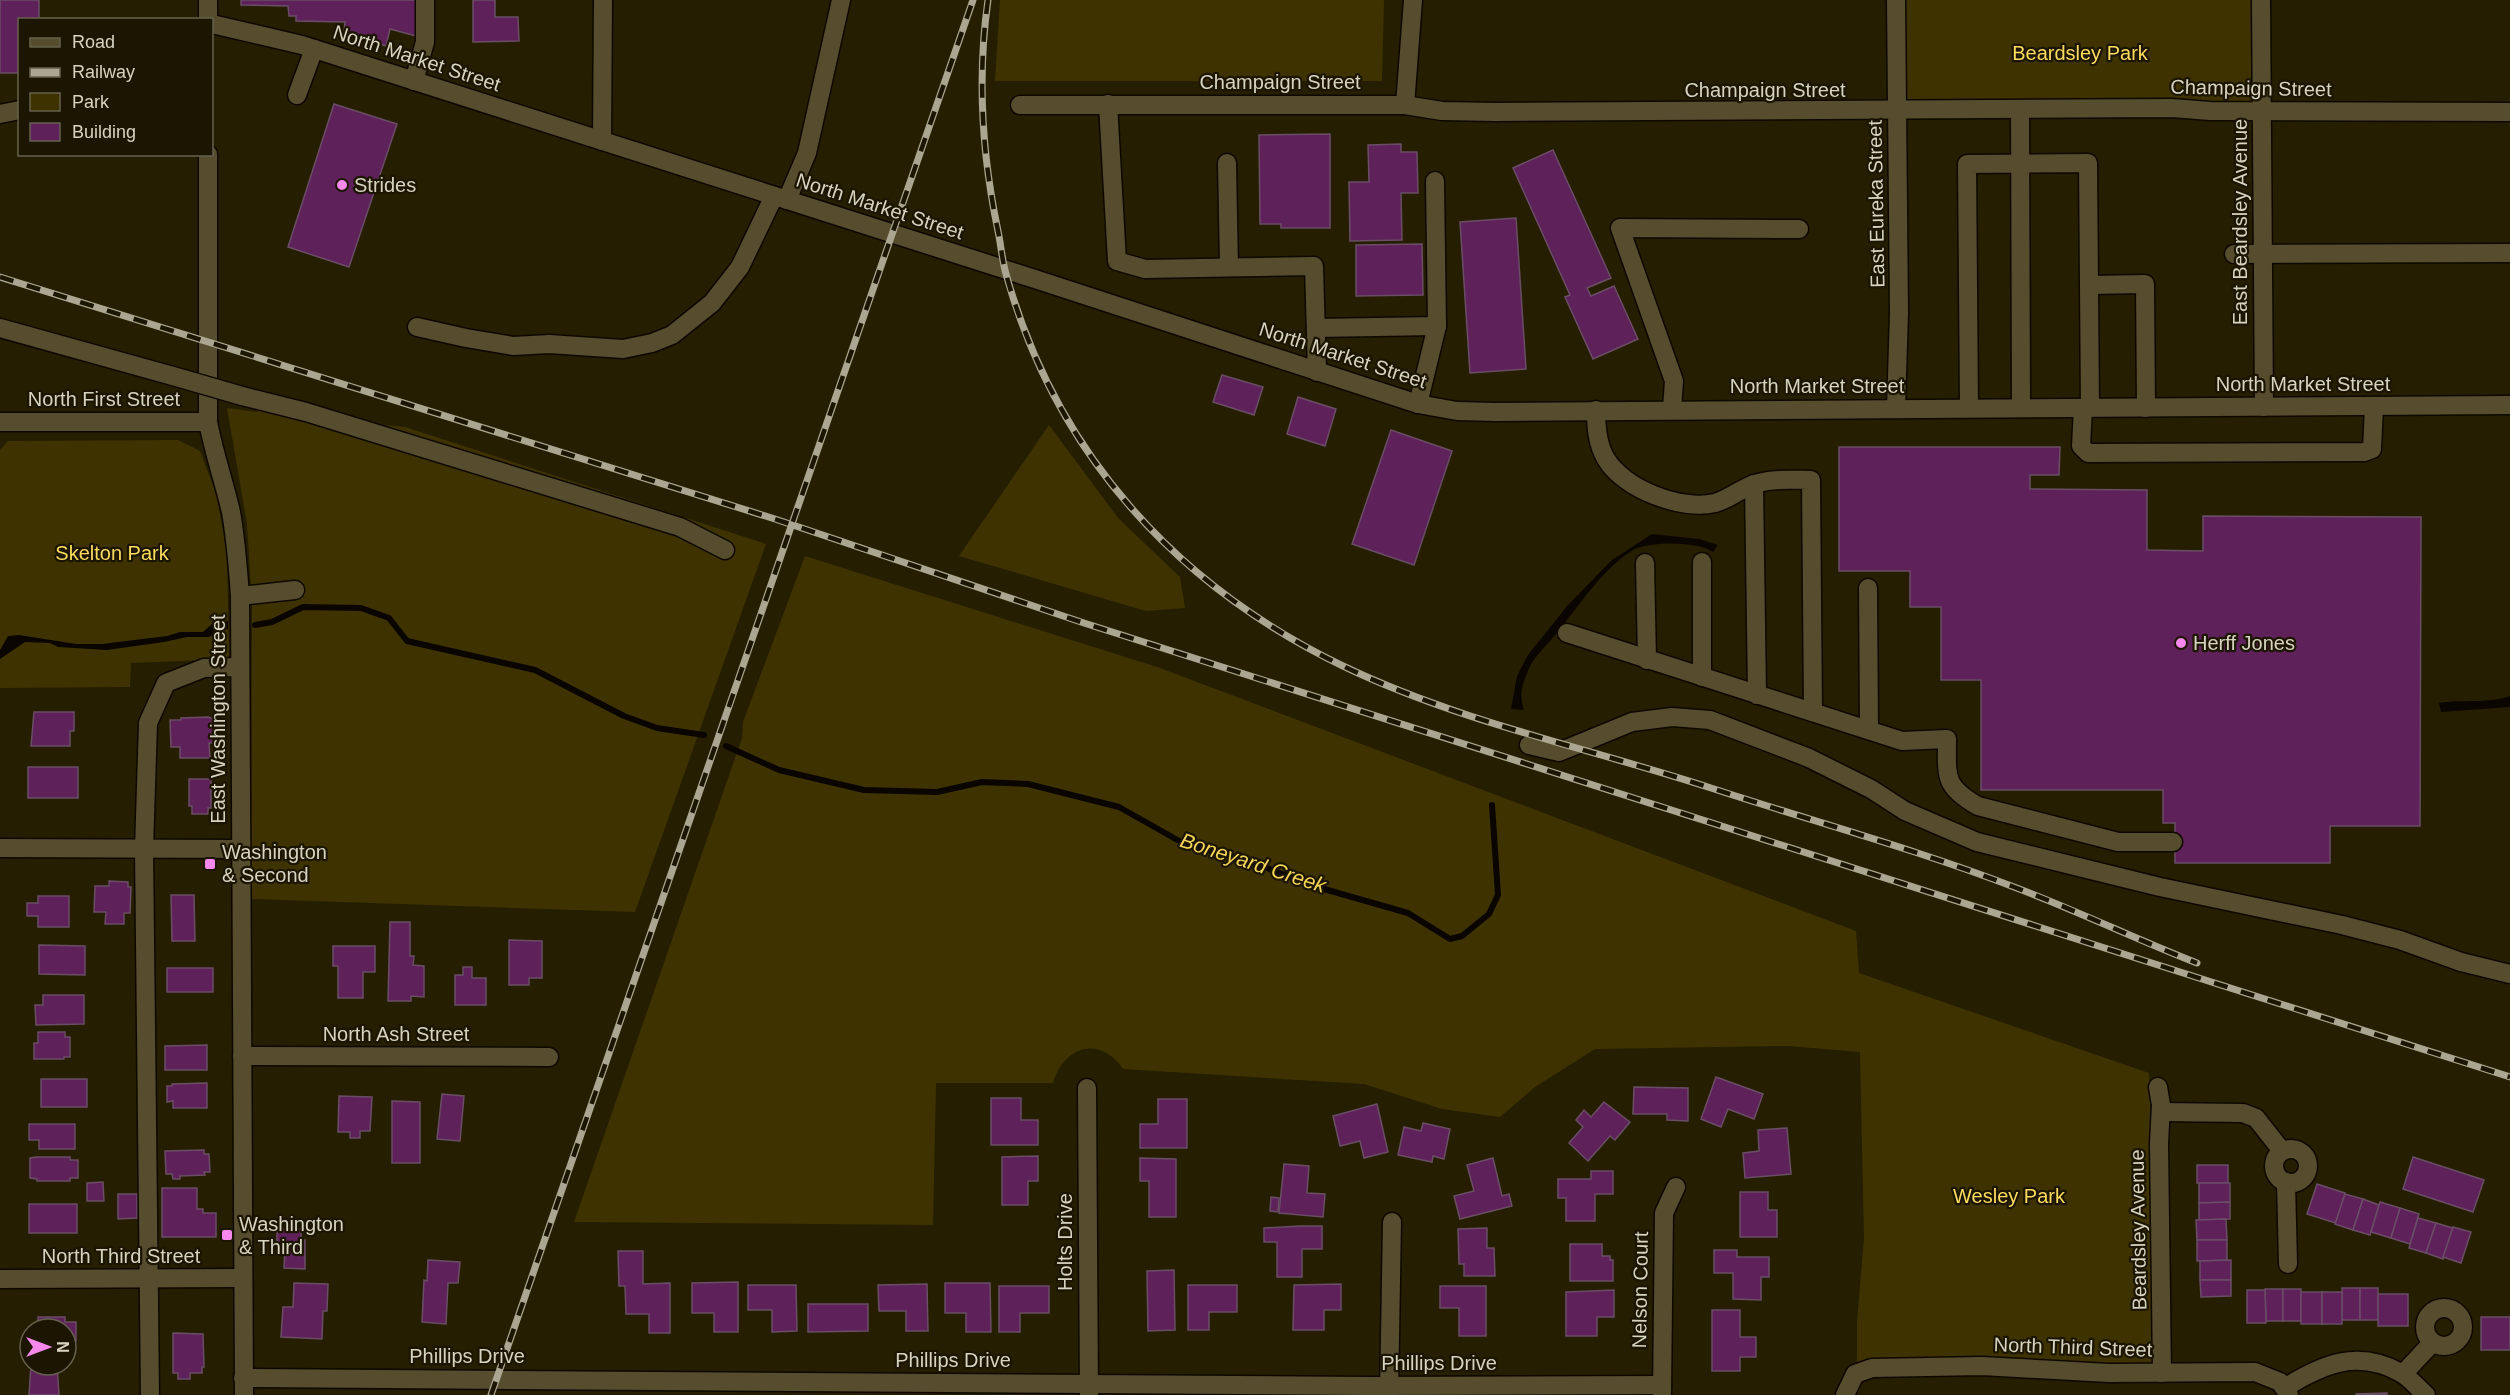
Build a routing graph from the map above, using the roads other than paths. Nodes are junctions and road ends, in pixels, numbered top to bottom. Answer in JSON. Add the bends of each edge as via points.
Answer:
{"nodes":[{"id":1,"x":208,"y":0,"type":"edge"},
{"id":2,"x":425,"y":0,"type":"edge"},
{"id":3,"x":603,"y":0,"type":"edge"},
{"id":4,"x":841,"y":0,"type":"edge"},
{"id":5,"x":1413,"y":0,"type":"edge"},
{"id":6,"x":1896,"y":0,"type":"edge"},
{"id":7,"x":2261,"y":0,"type":"edge"},
{"id":8,"x":208,"y":18,"type":"edge"},
{"id":9,"x":213,"y":24,"type":"edge"},
{"id":10,"x":314,"y":49,"type":"junction"},
{"id":11,"x":414,"y":81,"type":"junction"},
{"id":12,"x":297,"y":95,"type":"dead end"},
{"id":13,"x":1108,"y":104,"type":"junction"},
{"id":14,"x":1020,"y":105,"type":"dead end"},
{"id":15,"x":1405,"y":105,"type":"junction"},
{"id":16,"x":18,"y":110,"type":"edge"},
{"id":17,"x":2020,"y":110,"type":"junction"},
{"id":18,"x":1898,"y":111,"type":"junction"},
{"id":19,"x":2262,"y":111,"type":"junction"},
{"id":20,"x":2510,"y":112,"type":"edge"},
{"id":21,"x":0,"y":114,"type":"edge"},
{"id":22,"x":602,"y":141,"type":"junction"},
{"id":23,"x":208,"y":156,"type":"edge"},
{"id":24,"x":1227,"y":163,"type":"dead end"},
{"id":25,"x":2020,"y":164,"type":"junction"},
{"id":26,"x":1435,"y":181,"type":"dead end"},
{"id":27,"x":780,"y":198,"type":"junction"},
{"id":28,"x":1799,"y":229,"type":"dead end"},
{"id":29,"x":2234,"y":254,"type":"dead end"},
{"id":30,"x":2263,"y":254,"type":"junction"},
{"id":31,"x":2510,"y":254,"type":"edge"},
{"id":32,"x":1229,"y":267,"type":"junction"},
{"id":33,"x":2089,"y":285,"type":"junction"},
{"id":34,"x":1437,"y":326,"type":"junction"},
{"id":35,"x":417,"y":327,"type":"dead end"},
{"id":36,"x":0,"y":328,"type":"edge"},
{"id":37,"x":1317,"y":328,"type":"junction"},
{"id":38,"x":1317,"y":372,"type":"junction"},
{"id":39,"x":1418,"y":404,"type":"junction"},
{"id":40,"x":2510,"y":405,"type":"edge"},
{"id":41,"x":2374,"y":406,"type":"junction"},
{"id":42,"x":2264,"y":407,"type":"junction"},
{"id":43,"x":1896,"y":408,"type":"junction"},
{"id":44,"x":1969,"y":408,"type":"junction"},
{"id":45,"x":2021,"y":408,"type":"junction"},
{"id":46,"x":2086,"y":408,"type":"junction"},
{"id":47,"x":2146,"y":408,"type":"junction"},
{"id":48,"x":1672,"y":409,"type":"junction"},
{"id":49,"x":1596,"y":410,"type":"junction"},
{"id":50,"x":0,"y":422,"type":"edge"},
{"id":51,"x":208,"y":422,"type":"junction"},
{"id":52,"x":1754,"y":484,"type":"junction"},
{"id":53,"x":725,"y":550,"type":"dead end"},
{"id":54,"x":1702,"y":562,"type":"dead end"},
{"id":55,"x":1645,"y":563,"type":"dead end"},
{"id":56,"x":1868,"y":588,"type":"dead end"},
{"id":57,"x":295,"y":590,"type":"dead end"},
{"id":58,"x":240,"y":596,"type":"junction"},
{"id":59,"x":1567,"y":633,"type":"dead end"},
{"id":60,"x":1647,"y":660,"type":"junction"},
{"id":61,"x":239,"y":667,"type":"junction"},
{"id":62,"x":1702,"y":677,"type":"junction"},
{"id":63,"x":1757,"y":695,"type":"junction"},
{"id":64,"x":1813,"y":712,"type":"junction"},
{"id":65,"x":1869,"y":730,"type":"junction"},
{"id":66,"x":1529,"y":745,"type":"dead end"},
{"id":67,"x":2173,"y":842,"type":"dead end"},
{"id":68,"x":0,"y":848,"type":"edge"},
{"id":69,"x":144,"y":849,"type":"junction"},
{"id":70,"x":240,"y":849,"type":"junction"},
{"id":71,"x":2510,"y":974,"type":"edge"},
{"id":72,"x":242,"y":1056,"type":"junction"},
{"id":73,"x":549,"y":1057,"type":"dead end"},
{"id":74,"x":2158,"y":1087,"type":"dead end"},
{"id":75,"x":1087,"y":1088,"type":"dead end"},
{"id":76,"x":2161,"y":1112,"type":"junction"},
{"id":77,"x":2282,"y":1151,"type":"junction"},
{"id":78,"x":2286,"y":1182,"type":"junction"},
{"id":79,"x":1676,"y":1187,"type":"dead end"},
{"id":80,"x":1392,"y":1222,"type":"dead end"},
{"id":81,"x":2288,"y":1264,"type":"dead end"},
{"id":82,"x":243,"y":1278,"type":"junction"},
{"id":83,"x":0,"y":1279,"type":"edge"},
{"id":84,"x":149,"y":1279,"type":"junction"},
{"id":85,"x":2432,"y":1343,"type":"dead end"},
{"id":86,"x":2162,"y":1373,"type":"junction"},
{"id":87,"x":2403,"y":1374,"type":"junction"},
{"id":88,"x":244,"y":1386,"type":"edge"},
{"id":89,"x":1089,"y":1389,"type":"edge"},
{"id":90,"x":1389,"y":1390,"type":"edge"},
{"id":91,"x":1662,"y":1390,"type":"edge"},
{"id":92,"x":2287,"y":1391,"type":"edge"},
{"id":93,"x":150,"y":1395,"type":"edge"},
{"id":94,"x":1845,"y":1395,"type":"edge"},
{"id":95,"x":2426,"y":1395,"type":"edge"}],
"edges":[{"from":1,"to":8,"type":"street"},
{"from":2,"to":11,"type":"street","via":[[425,42]]},
{"from":3,"to":22,"type":"street"},
{"from":4,"to":27,"type":"street","via":[[807,153]]},
{"from":5,"to":15,"type":"street"},
{"from":6,"to":18,"type":"street","name":"East Eureka Street"},
{"from":7,"to":19,"type":"street","name":"East Beardsley Avenue"},
{"from":9,"to":10,"type":"street","name":"North Market Street"},
{"from":10,"to":11,"type":"street","name":"North Market Street"},
{"from":10,"to":12,"type":"street"},
{"from":11,"to":22,"type":"street","name":"North Market Street"},
{"from":13,"to":14,"type":"street","name":"Champaign Street"},
{"from":13,"to":15,"type":"street","name":"Champaign Street"},
{"from":13,"to":32,"type":"street","via":[[1117,261],[1145,269]]},
{"from":15,"to":18,"type":"street","name":"Champaign Street","via":[[1442,111],[1495,112]]},
{"from":16,"to":21,"type":"street"},
{"from":17,"to":18,"type":"street","name":"Champaign Street"},
{"from":17,"to":19,"type":"street","name":"Champaign Street"},
{"from":17,"to":25,"type":"street"},
{"from":18,"to":43,"type":"street","name":"East Eureka Street"},
{"from":19,"to":20,"type":"street","name":"Champaign Street"},
{"from":19,"to":30,"type":"street","name":"East Beardsley Avenue"},
{"from":22,"to":27,"type":"street","name":"North Market Street"},
{"from":23,"to":51,"type":"street","name":"East Washington Street"},
{"from":24,"to":32,"type":"street"},
{"from":25,"to":33,"type":"street","via":[[2088,163]]},
{"from":25,"to":44,"type":"street","via":[[1967,164]]},
{"from":25,"to":45,"type":"street"},
{"from":26,"to":34,"type":"street"},
{"from":27,"to":35,"type":"street","via":[[740,267],[712,303],[672,335],[652,344],[623,349],[513,345]]},
{"from":27,"to":38,"type":"street","name":"North Market Street"},
{"from":28,"to":48,"type":"street","via":[[1620,228],[1674,381]]},
{"from":29,"to":30,"type":"street"},
{"from":30,"to":31,"type":"street"},
{"from":30,"to":42,"type":"street","name":"East Beardsley Avenue"},
{"from":32,"to":37,"type":"street","via":[[1314,266]]},
{"from":33,"to":46,"type":"street"},
{"from":33,"to":47,"type":"street","via":[[2145,284]]},
{"from":34,"to":37,"type":"street"},
{"from":34,"to":39,"type":"street"},
{"from":36,"to":53,"type":"street","bridge":true,"via":[[306,412],[680,527]]},
{"from":37,"to":38,"type":"street"},
{"from":38,"to":39,"type":"street","name":"North Market Street"},
{"from":39,"to":49,"type":"street","name":"North Market Street","via":[[1457,411]]},
{"from":40,"to":41,"type":"street","name":"North Market Street"},
{"from":41,"to":42,"type":"street","name":"North Market Street"},
{"from":41,"to":46,"type":"street","via":[[2372,449],[2364,453],[2088,453],[2081,446]]},
{"from":42,"to":47,"type":"street","name":"North Market Street"},
{"from":43,"to":44,"type":"street","name":"North Market Street"},
{"from":43,"to":48,"type":"street","name":"North Market Street"},
{"from":44,"to":45,"type":"street","name":"North Market Street"},
{"from":45,"to":46,"type":"street","name":"North Market Street"},
{"from":46,"to":47,"type":"street","name":"North Market Street"},
{"from":48,"to":49,"type":"street","name":"North Market Street"},
{"from":49,"to":52,"type":"street","via":[[1596,432],[1605,458],[1621,477],[1647,492],[1671,501],[1715,503]]},
{"from":50,"to":51,"type":"street","name":"North First Street"},
{"from":51,"to":58,"type":"street","name":"East Washington Street","via":[[230,511]]},
{"from":52,"to":63,"type":"street"},
{"from":52,"to":64,"type":"street","via":[[1811,480]]},
{"from":54,"to":62,"type":"street"},
{"from":55,"to":60,"type":"street"},
{"from":56,"to":65,"type":"street"},
{"from":57,"to":58,"type":"street"},
{"from":58,"to":61,"type":"street","name":"East Washington Street"},
{"from":59,"to":60,"type":"street"},
{"from":60,"to":62,"type":"street"},
{"from":61,"to":69,"type":"street","via":[[204,668],[166,683],[148,723]]},
{"from":61,"to":70,"type":"street","name":"East Washington Street"},
{"from":62,"to":63,"type":"street"},
{"from":63,"to":64,"type":"street"},
{"from":64,"to":65,"type":"street"},
{"from":65,"to":67,"type":"street","via":[[1902,741],[1947,739],[1947,778],[1959,795],[1978,806],[2118,842]]},
{"from":66,"to":71,"type":"street","via":[[1559,752],[1632,722],[1672,717],[1710,720],[1809,758],[1905,811],[1977,842],[2160,887],[2353,928]]},
{"from":68,"to":69,"type":"street"},
{"from":69,"to":70,"type":"street"},
{"from":69,"to":84,"type":"street"},
{"from":70,"to":72,"type":"street","name":"East Washington Street"},
{"from":72,"to":73,"type":"street","name":"North Ash Street"},
{"from":72,"to":82,"type":"street","name":"East Washington Street"},
{"from":74,"to":76,"type":"street","name":"Beardsley Avenue"},
{"from":75,"to":89,"type":"street","name":"Holts Drive"},
{"from":76,"to":77,"type":"street","via":[[2243,1113],[2256,1118]]},
{"from":76,"to":86,"type":"street","name":"Beardsley Avenue"},
{"from":77,"to":78,"type":"street","via":[[2274,1165],[2277,1176]]},
{"from":77,"to":78,"type":"street","via":[[2298,1151],[2307,1164],[2302,1179]]},
{"from":78,"to":81,"type":"street"},
{"from":79,"to":91,"type":"street","name":"Nelson Court","via":[[1664,1214]]},
{"from":80,"to":90,"type":"street"},
{"from":82,"to":84,"type":"street","name":"North Third Street"},
{"from":82,"to":88,"type":"street","name":"East Washington Street"},
{"from":83,"to":84,"type":"street","name":"North Third Street"},
{"from":84,"to":93,"type":"street"},
{"from":85,"to":87,"type":"street"},
{"from":86,"to":92,"type":"street","name":"North Third Street","via":[[2254,1372],[2269,1376]]},
{"from":86,"to":94,"type":"street","name":"North Third Street","via":[[1982,1366],[1872,1368],[1855,1374]]},
{"from":87,"to":92,"type":"street","name":"North Third Street","via":[[2364,1360],[2337,1363],[2313,1371]]},
{"from":87,"to":95,"type":"street","name":"North Third Street"},
{"from":88,"to":89,"type":"street","name":"Phillips Drive"},
{"from":89,"to":90,"type":"street","name":"Phillips Drive"},
{"from":90,"to":91,"type":"street","name":"Phillips Drive"}]}
